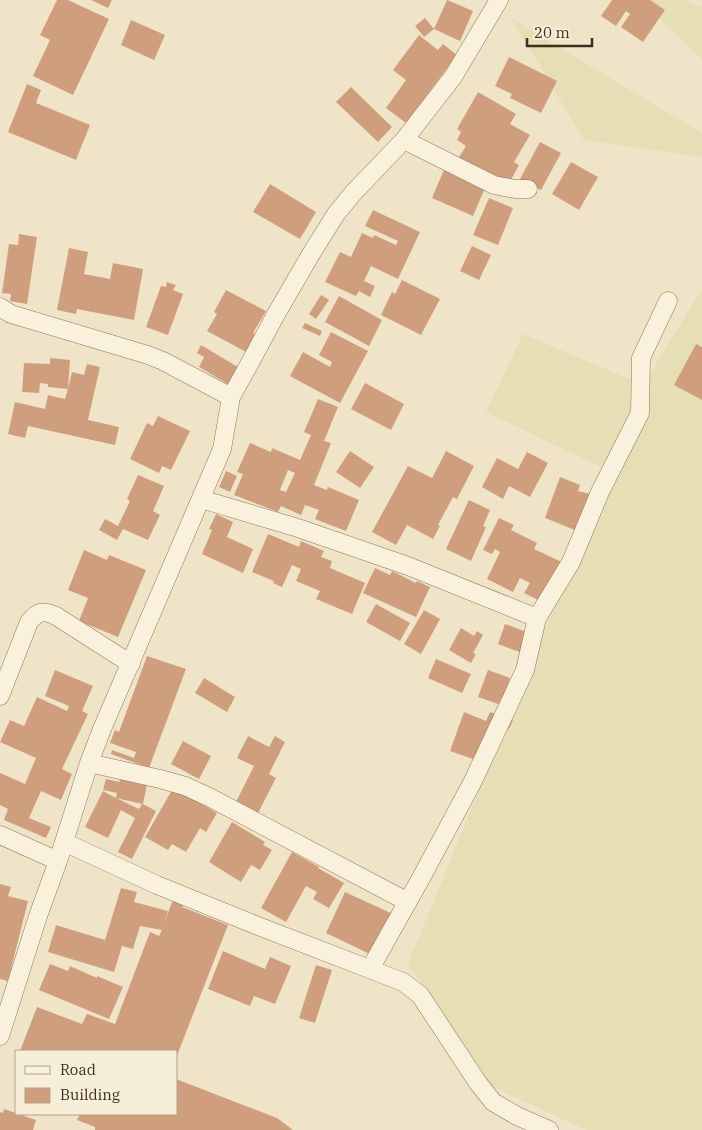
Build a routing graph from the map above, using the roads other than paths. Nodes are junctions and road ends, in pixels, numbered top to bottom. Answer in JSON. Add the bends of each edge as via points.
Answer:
{"nodes":[{"id":1,"x":499,"y":0,"type":"edge"},
{"id":2,"x":404,"y":140,"type":"junction"},
{"id":3,"x":528,"y":189,"type":"dead end"},
{"id":4,"x":668,"y":301,"type":"dead end"},
{"id":5,"x":0,"y":307,"type":"edge"},
{"id":6,"x":231,"y":397,"type":"junction"},
{"id":7,"x":201,"y":499,"type":"junction"},
{"id":8,"x":536,"y":618,"type":"junction"},
{"id":9,"x":130,"y":664,"type":"junction"},
{"id":10,"x":0,"y":696,"type":"edge"},
{"id":11,"x":89,"y":763,"type":"junction"},
{"id":12,"x":0,"y":835,"type":"edge"},
{"id":13,"x":64,"y":842,"type":"junction"},
{"id":14,"x":58,"y":861,"type":"junction"},
{"id":15,"x":408,"y":902,"type":"junction"},
{"id":16,"x":370,"y":969,"type":"junction"},
{"id":17,"x":0,"y":1036,"type":"edge"},
{"id":18,"x":549,"y":1130,"type":"edge"}],
"edges":[{"from":1,"to":2,"type":"street","via":[[452,78]]},
{"from":2,"to":3,"type":"street","via":[[494,185]]},
{"from":2,"to":6,"type":"street","via":[[336,214],[274,316]]},
{"from":4,"to":8,"type":"street","via":[[641,358],[640,413],[600,492],[571,562]]},
{"from":5,"to":6,"type":"street","via":[[11,314],[148,355]]},
{"from":6,"to":7,"type":"street","via":[[222,449]]},
{"from":7,"to":8,"type":"street","via":[[408,566]]},
{"from":7,"to":9,"type":"street"},
{"from":8,"to":15,"type":"street","via":[[525,670],[472,783]]},
{"from":9,"to":10,"type":"street","via":[[56,616],[46,612],[36,614],[29,622]]},
{"from":9,"to":11,"type":"street"},
{"from":11,"to":13,"type":"street"},
{"from":11,"to":15,"type":"street","via":[[185,786]]},
{"from":12,"to":14,"type":"street"},
{"from":13,"to":14,"type":"street"},
{"from":13,"to":16,"type":"street","via":[[258,926]]},
{"from":14,"to":17,"type":"street"},
{"from":15,"to":16,"type":"street"},
{"from":16,"to":18,"type":"street","via":[[403,982],[420,995],[493,1102]]}]}
